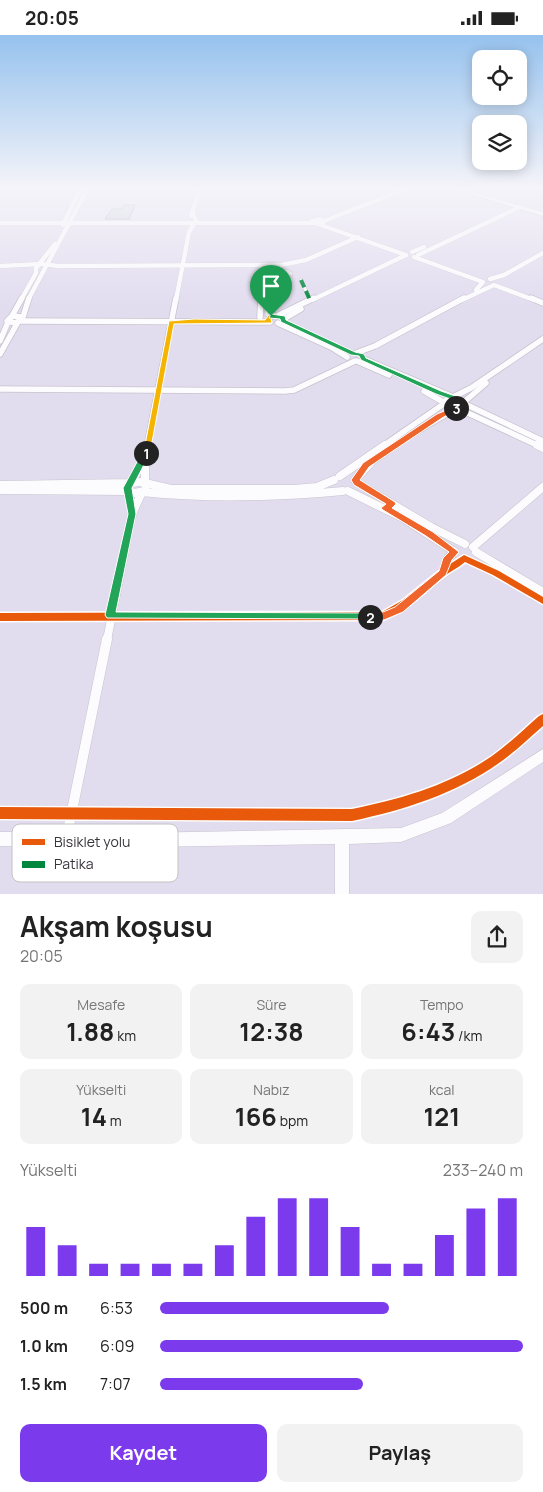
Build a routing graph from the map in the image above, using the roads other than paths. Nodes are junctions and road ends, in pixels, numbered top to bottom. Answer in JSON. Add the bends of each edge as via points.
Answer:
{"nodes":[{"id":1,"x":64,"y":228,"type":"edge"},
{"id":2,"x":64,"y":228,"type":"edge"},
{"id":3,"x":189,"y":228,"type":"edge"},
{"id":4,"x":192,"y":228,"type":"edge"},
{"id":5,"x":333,"y":228,"type":"edge"},
{"id":6,"x":340,"y":228,"type":"edge"},
{"id":7,"x":469,"y":228,"type":"edge"},
{"id":8,"x":469,"y":228,"type":"edge"},
{"id":9,"x":189,"y":232,"type":"junction"},
{"id":10,"x":358,"y":237,"type":"junction"},
{"id":11,"x":450,"y":237,"type":"junction"},
{"id":12,"x":543,"y":253,"type":"edge"},
{"id":13,"x":412,"y":255,"type":"junction"},
{"id":14,"x":41,"y":264,"type":"junction"},
{"id":15,"x":265,"y":265,"type":"junction"},
{"id":16,"x":0,"y":266,"type":"edge"},
{"id":17,"x":22,"y":266,"type":"junction"},
{"id":18,"x":183,"y":266,"type":"junction"},
{"id":19,"x":47,"y":267,"type":"junction"},
{"id":20,"x":36,"y":269,"type":"junction"},
{"id":21,"x":377,"y":271,"type":"junction"},
{"id":22,"x":504,"y":275,"type":"junction"},
{"id":23,"x":301,"y":280,"type":"dead end"},
{"id":24,"x":487,"y":280,"type":"junction"},
{"id":25,"x":496,"y":283,"type":"junction"},
{"id":26,"x":28,"y":289,"type":"junction"},
{"id":27,"x":34,"y":289,"type":"junction"},
{"id":28,"x":474,"y":293,"type":"junction"},
{"id":29,"x":310,"y":300,"type":"junction"},
{"id":30,"x":543,"y":301,"type":"edge"},
{"id":31,"x":260,"y":317,"type":"junction"},
{"id":32,"x":272,"y":318,"type":"junction"},
{"id":33,"x":0,"y":319,"type":"edge"},
{"id":34,"x":9,"y":319,"type":"junction"},
{"id":35,"x":21,"y":319,"type":"junction"},
{"id":36,"x":172,"y":320,"type":"junction"},
{"id":37,"x":282,"y":321,"type":"junction"},
{"id":38,"x":543,"y":339,"type":"edge"},
{"id":39,"x":0,"y":341,"type":"edge"},
{"id":40,"x":540,"y":345,"type":"edge"},
{"id":41,"x":375,"y":346,"type":"junction"},
{"id":42,"x":355,"y":353,"type":"junction"},
{"id":43,"x":0,"y":354,"type":"edge"},
{"id":44,"x":347,"y":357,"type":"junction"},
{"id":45,"x":360,"y":360,"type":"junction"},
{"id":46,"x":332,"y":371,"type":"junction"},
{"id":47,"x":481,"y":384,"type":"junction"},
{"id":48,"x":0,"y":389,"type":"edge"},
{"id":49,"x":157,"y":391,"type":"junction"},
{"id":50,"x":452,"y":398,"type":"junction"},
{"id":51,"x":445,"y":403,"type":"junction"},
{"id":52,"x":463,"y":403,"type":"junction"},
{"id":53,"x":457,"y":408,"type":"junction"},
{"id":54,"x":543,"y":441,"type":"edge"},
{"id":55,"x":543,"y":448,"type":"edge"},
{"id":56,"x":145,"y":457,"type":"junction"},
{"id":57,"x":337,"y":478,"type":"junction"},
{"id":58,"x":356,"y":481,"type":"junction"},
{"id":59,"x":131,"y":483,"type":"junction"},
{"id":60,"x":145,"y":483,"type":"junction"},
{"id":61,"x":0,"y":485,"type":"edge"},
{"id":62,"x":543,"y":487,"type":"edge"},
{"id":63,"x":0,"y":490,"type":"edge"},
{"id":64,"x":129,"y":491,"type":"junction"},
{"id":65,"x":346,"y":491,"type":"junction"},
{"id":66,"x":142,"y":492,"type":"junction"},
{"id":67,"x":389,"y":506,"type":"junction"},
{"id":68,"x":132,"y":514,"type":"junction"},
{"id":69,"x":472,"y":548,"type":"junction"},
{"id":70,"x":455,"y":552,"type":"junction"},
{"id":71,"x":464,"y":558,"type":"junction"},
{"id":72,"x":443,"y":572,"type":"junction"},
{"id":73,"x":543,"y":592,"type":"edge"},
{"id":74,"x":543,"y":601,"type":"edge"},
{"id":75,"x":110,"y":615,"type":"junction"},
{"id":76,"x":0,"y":617,"type":"edge"},
{"id":77,"x":543,"y":719,"type":"edge"},
{"id":78,"x":543,"y":755,"type":"edge"},
{"id":79,"x":0,"y":813,"type":"edge"},
{"id":80,"x":71,"y":813,"type":"junction"},
{"id":81,"x":69,"y":824,"type":"edge"},
{"id":82,"x":342,"y":837,"type":"junction"},
{"id":83,"x":178,"y":839,"type":"edge"},
{"id":84,"x":342,"y":894,"type":"edge"}],
"edges":[{"from":1,"to":14,"type":"street"},
{"from":2,"to":19,"type":"street"},
{"from":3,"to":9,"type":"street"},
{"from":4,"to":9,"type":"street"},
{"from":5,"to":10,"type":"street"},
{"from":6,"to":13,"type":"street"},
{"from":7,"to":11,"type":"street"},
{"from":8,"to":11,"type":"street"},
{"from":9,"to":18,"type":"street"},
{"from":10,"to":13,"type":"street"},
{"from":10,"to":15,"type":"street","via":[[295,264]]},
{"from":11,"to":13,"type":"street"},
{"from":12,"to":22,"type":"street"},
{"from":13,"to":21,"type":"street"},
{"from":13,"to":24,"type":"street"},
{"from":14,"to":17,"type":"street"},
{"from":14,"to":19,"type":"street"},
{"from":14,"to":20,"type":"street"},
{"from":15,"to":18,"type":"street"},
{"from":15,"to":31,"type":"street"},
{"from":15,"to":32,"type":"street","via":[[268,314]]},
{"from":16,"to":17,"type":"street"},
{"from":17,"to":20,"type":"street"},
{"from":18,"to":19,"type":"street"},
{"from":18,"to":36,"type":"street"},
{"from":19,"to":20,"type":"street"},
{"from":19,"to":27,"type":"street"},
{"from":20,"to":26,"type":"street"},
{"from":21,"to":29,"type":"street"},
{"from":21,"to":37,"type":"street"},
{"from":22,"to":24,"type":"street"},
{"from":22,"to":25,"type":"street"},
{"from":23,"to":29,"type":"street"},
{"from":24,"to":25,"type":"street"},
{"from":24,"to":28,"type":"street"},
{"from":25,"to":28,"type":"street"},
{"from":25,"to":30,"type":"street"},
{"from":26,"to":27,"type":"street"},
{"from":26,"to":34,"type":"street"},
{"from":27,"to":35,"type":"street"},
{"from":28,"to":41,"type":"street"},
{"from":29,"to":32,"type":"street"},
{"from":31,"to":32,"type":"street"},
{"from":31,"to":36,"type":"street"},
{"from":32,"to":36,"type":"street"},
{"from":32,"to":37,"type":"street"},
{"from":32,"to":37,"type":"street"},
{"from":33,"to":34,"type":"street"},
{"from":34,"to":35,"type":"street"},
{"from":34,"to":39,"type":"street"},
{"from":35,"to":36,"type":"street"},
{"from":35,"to":43,"type":"street"},
{"from":36,"to":49,"type":"street"},
{"from":37,"to":42,"type":"street"},
{"from":37,"to":44,"type":"street"},
{"from":38,"to":40,"type":"street"},
{"from":40,"to":47,"type":"street"},
{"from":41,"to":42,"type":"street"},
{"from":41,"to":45,"type":"street"},
{"from":42,"to":44,"type":"street"},
{"from":42,"to":45,"type":"street"},
{"from":44,"to":45,"type":"street"},
{"from":44,"to":46,"type":"street"},
{"from":45,"to":46,"type":"street"},
{"from":45,"to":50,"type":"street"},
{"from":45,"to":51,"type":"street"},
{"from":46,"to":49,"type":"street","via":[[294,390]]},
{"from":47,"to":50,"type":"street"},
{"from":47,"to":52,"type":"street"},
{"from":48,"to":49,"type":"street"},
{"from":49,"to":56,"type":"street"},
{"from":50,"to":51,"type":"street"},
{"from":50,"to":52,"type":"street"},
{"from":51,"to":53,"type":"street"},
{"from":51,"to":57,"type":"street"},
{"from":52,"to":53,"type":"street"},
{"from":52,"to":54,"type":"street"},
{"from":53,"to":55,"type":"street"},
{"from":53,"to":58,"type":"street","via":[[439,416],[366,465]]},
{"from":56,"to":59,"type":"street"},
{"from":56,"to":60,"type":"street"},
{"from":57,"to":58,"type":"street","via":[[349,476]]},
{"from":57,"to":60,"type":"street","via":[[317,487],[294,489],[171,489]]},
{"from":57,"to":65,"type":"street","via":[[334,486]]},
{"from":58,"to":65,"type":"street","via":[[355,489]]},
{"from":58,"to":67,"type":"street"},
{"from":59,"to":60,"type":"street"},
{"from":59,"to":61,"type":"street"},
{"from":59,"to":64,"type":"street"},
{"from":60,"to":66,"type":"street","via":[[146,489]]},
{"from":62,"to":69,"type":"street"},
{"from":63,"to":64,"type":"street"},
{"from":64,"to":66,"type":"street"},
{"from":64,"to":68,"type":"street"},
{"from":65,"to":66,"type":"street","via":[[292,495]]},
{"from":65,"to":67,"type":"street"},
{"from":66,"to":68,"type":"street"},
{"from":67,"to":69,"type":"street"},
{"from":67,"to":70,"type":"street"},
{"from":68,"to":75,"type":"street"},
{"from":69,"to":70,"type":"street","via":[[456,546]]},
{"from":69,"to":71,"type":"street","via":[[472,557]]},
{"from":69,"to":73,"type":"street"},
{"from":70,"to":71,"type":"street"},
{"from":70,"to":72,"type":"street","via":[[448,558]]},
{"from":71,"to":72,"type":"street"},
{"from":71,"to":74,"type":"street"},
{"from":72,"to":75,"type":"street","via":[[399,610],[384,616]]},
{"from":75,"to":76,"type":"street"},
{"from":75,"to":80,"type":"street"},
{"from":77,"to":80,"type":"street","via":[[496,759],[444,788],[396,806],[352,815]]},
{"from":78,"to":82,"type":"street","via":[[446,819],[401,835]]},
{"from":79,"to":80,"type":"street"},
{"from":80,"to":81,"type":"street"},
{"from":82,"to":83,"type":"street"},
{"from":82,"to":84,"type":"street"}]}
